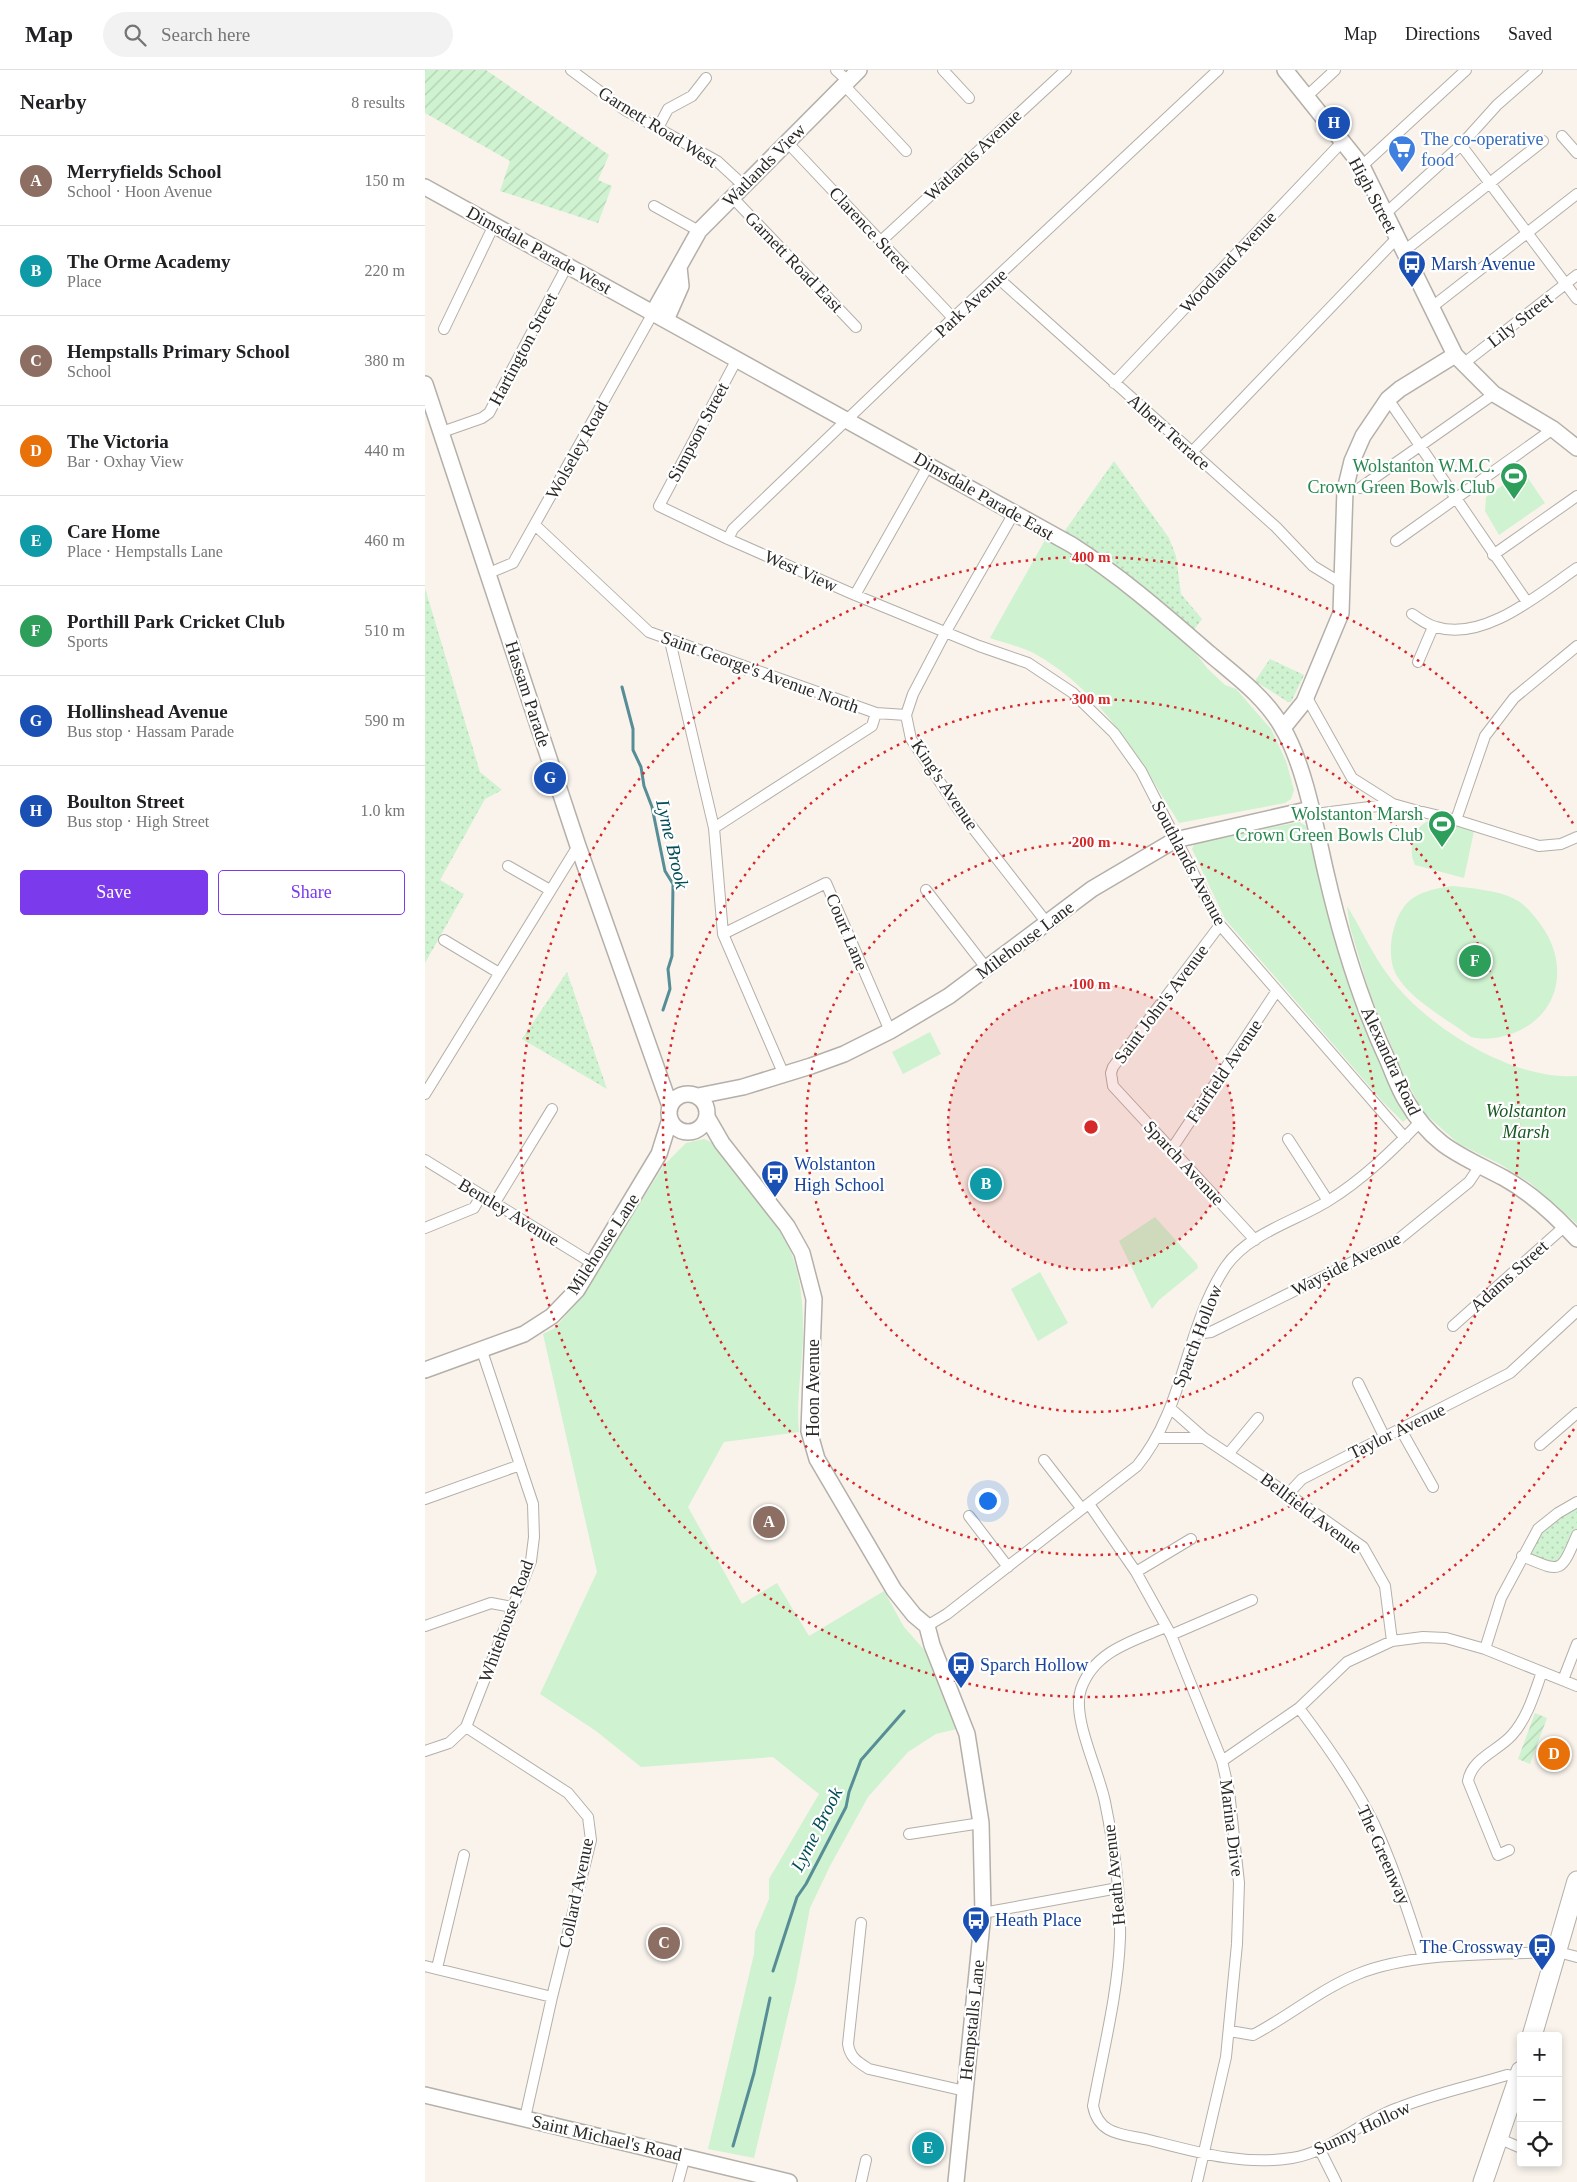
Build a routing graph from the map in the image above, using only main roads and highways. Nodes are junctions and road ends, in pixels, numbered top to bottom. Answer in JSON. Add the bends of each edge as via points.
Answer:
{"nodes":[{"id":1,"x":859,"y":70,"type":"edge"},
{"id":2,"x":1285,"y":70,"type":"edge"},
{"id":3,"x":425,"y":187,"type":"edge"},
{"id":4,"x":659,"y":317,"type":"junction"},
{"id":5,"x":1459,"y":360,"type":"junction"},
{"id":6,"x":425,"y":384,"type":"edge"},
{"id":7,"x":1577,"y":448,"type":"edge"},
{"id":8,"x":1283,"y":728,"type":"junction"},
{"id":9,"x":1317,"y":811,"type":"junction"},
{"id":10,"x":655,"y":1060,"type":"junction"},
{"id":11,"x":743,"y":1087,"type":"junction"},
{"id":12,"x":692,"y":1094,"type":"junction"},
{"id":13,"x":670,"y":1113,"type":"junction"},
{"id":14,"x":701,"y":1122,"type":"junction"},
{"id":15,"x":659,"y":1154,"type":"junction"},
{"id":16,"x":1577,"y":1239,"type":"edge"},
{"id":17,"x":425,"y":1370,"type":"edge"},
{"id":18,"x":927,"y":1626,"type":"joint"},
{"id":19,"x":1577,"y":1881,"type":"edge"},
{"id":20,"x":1533,"y":2032,"type":"edge"},
{"id":21,"x":1519,"y":2077,"type":"edge"},
{"id":22,"x":425,"y":2095,"type":"edge"},
{"id":23,"x":1486,"y":2181,"type":"edge"},
{"id":24,"x":789,"y":2182,"type":"edge"},
{"id":25,"x":956,"y":2182,"type":"edge"}],
"edges":[{"from":1,"to":4,"type":"main road","name":"Watlands View","via":[[699,231],[679,267]]},
{"from":2,"to":5,"type":"main road","name":"High Street","via":[[1361,166]]},
{"from":3,"to":4,"type":"main road","name":"Dimsdale Parade West"},
{"from":4,"to":8,"type":"main road","name":"Dimsdale Parade East","via":[[929,464],[1109,569],[1243,682],[1271,710]]},
{"from":5,"to":7,"type":"main road","name":"High Street","via":[[1494,394],[1553,429]]},
{"from":5,"to":8,"type":"main road","via":[[1400,389],[1388,400],[1363,436],[1352,460],[1345,490],[1341,613],[1306,696]]},
{"from":6,"to":10,"type":"main road","name":"Hassam Parade","via":[[578,846]]},
{"from":8,"to":9,"type":"main road","name":"Dimsdale Parade East"},
{"from":9,"to":11,"type":"main road","name":"Milehouse Lane","via":[[1175,840],[1113,875],[949,996],[890,1031],[844,1054]]},
{"from":9,"to":16,"type":"main road","name":"Alexandra Road","via":[[1337,921],[1361,997],[1406,1100],[1420,1122],[1442,1144],[1524,1191]]},
{"from":10,"to":12,"type":"main road","name":"Hassam Parade"},
{"from":10,"to":13,"type":"main road","name":"Hassam Parade"},
{"from":11,"to":12,"type":"main road","name":"Milehouse Lane"},
{"from":11,"to":14,"type":"main road","name":"Milehouse Lane"},
{"from":12,"to":13,"type":"main road","via":[[677,1097]]},
{"from":12,"to":14,"type":"main road","via":[[706,1104]]},
{"from":13,"to":14,"type":"main road","via":[[676,1128]]},
{"from":13,"to":15,"type":"main road","name":"Milehouse Lane"},
{"from":14,"to":15,"type":"main road","name":"Milehouse Lane"},
{"from":14,"to":18,"type":"main road","name":"Hoon Avenue","via":[[722,1143],[787,1226],[802,1253],[814,1299],[809,1431],[817,1459],[895,1590]]},
{"from":15,"to":17,"type":"main road","name":"Milehouse Lane","via":[[577,1290],[552,1316],[524,1334]]},
{"from":18,"to":25,"type":"main road","name":"Hempstalls Lane","via":[[967,1734],[981,1822],[983,1913]]},
{"from":19,"to":20,"type":"highway"},
{"from":21,"to":23,"type":"highway"},
{"from":22,"to":24,"type":"main road","name":"Saint Michael's Road"}]}
